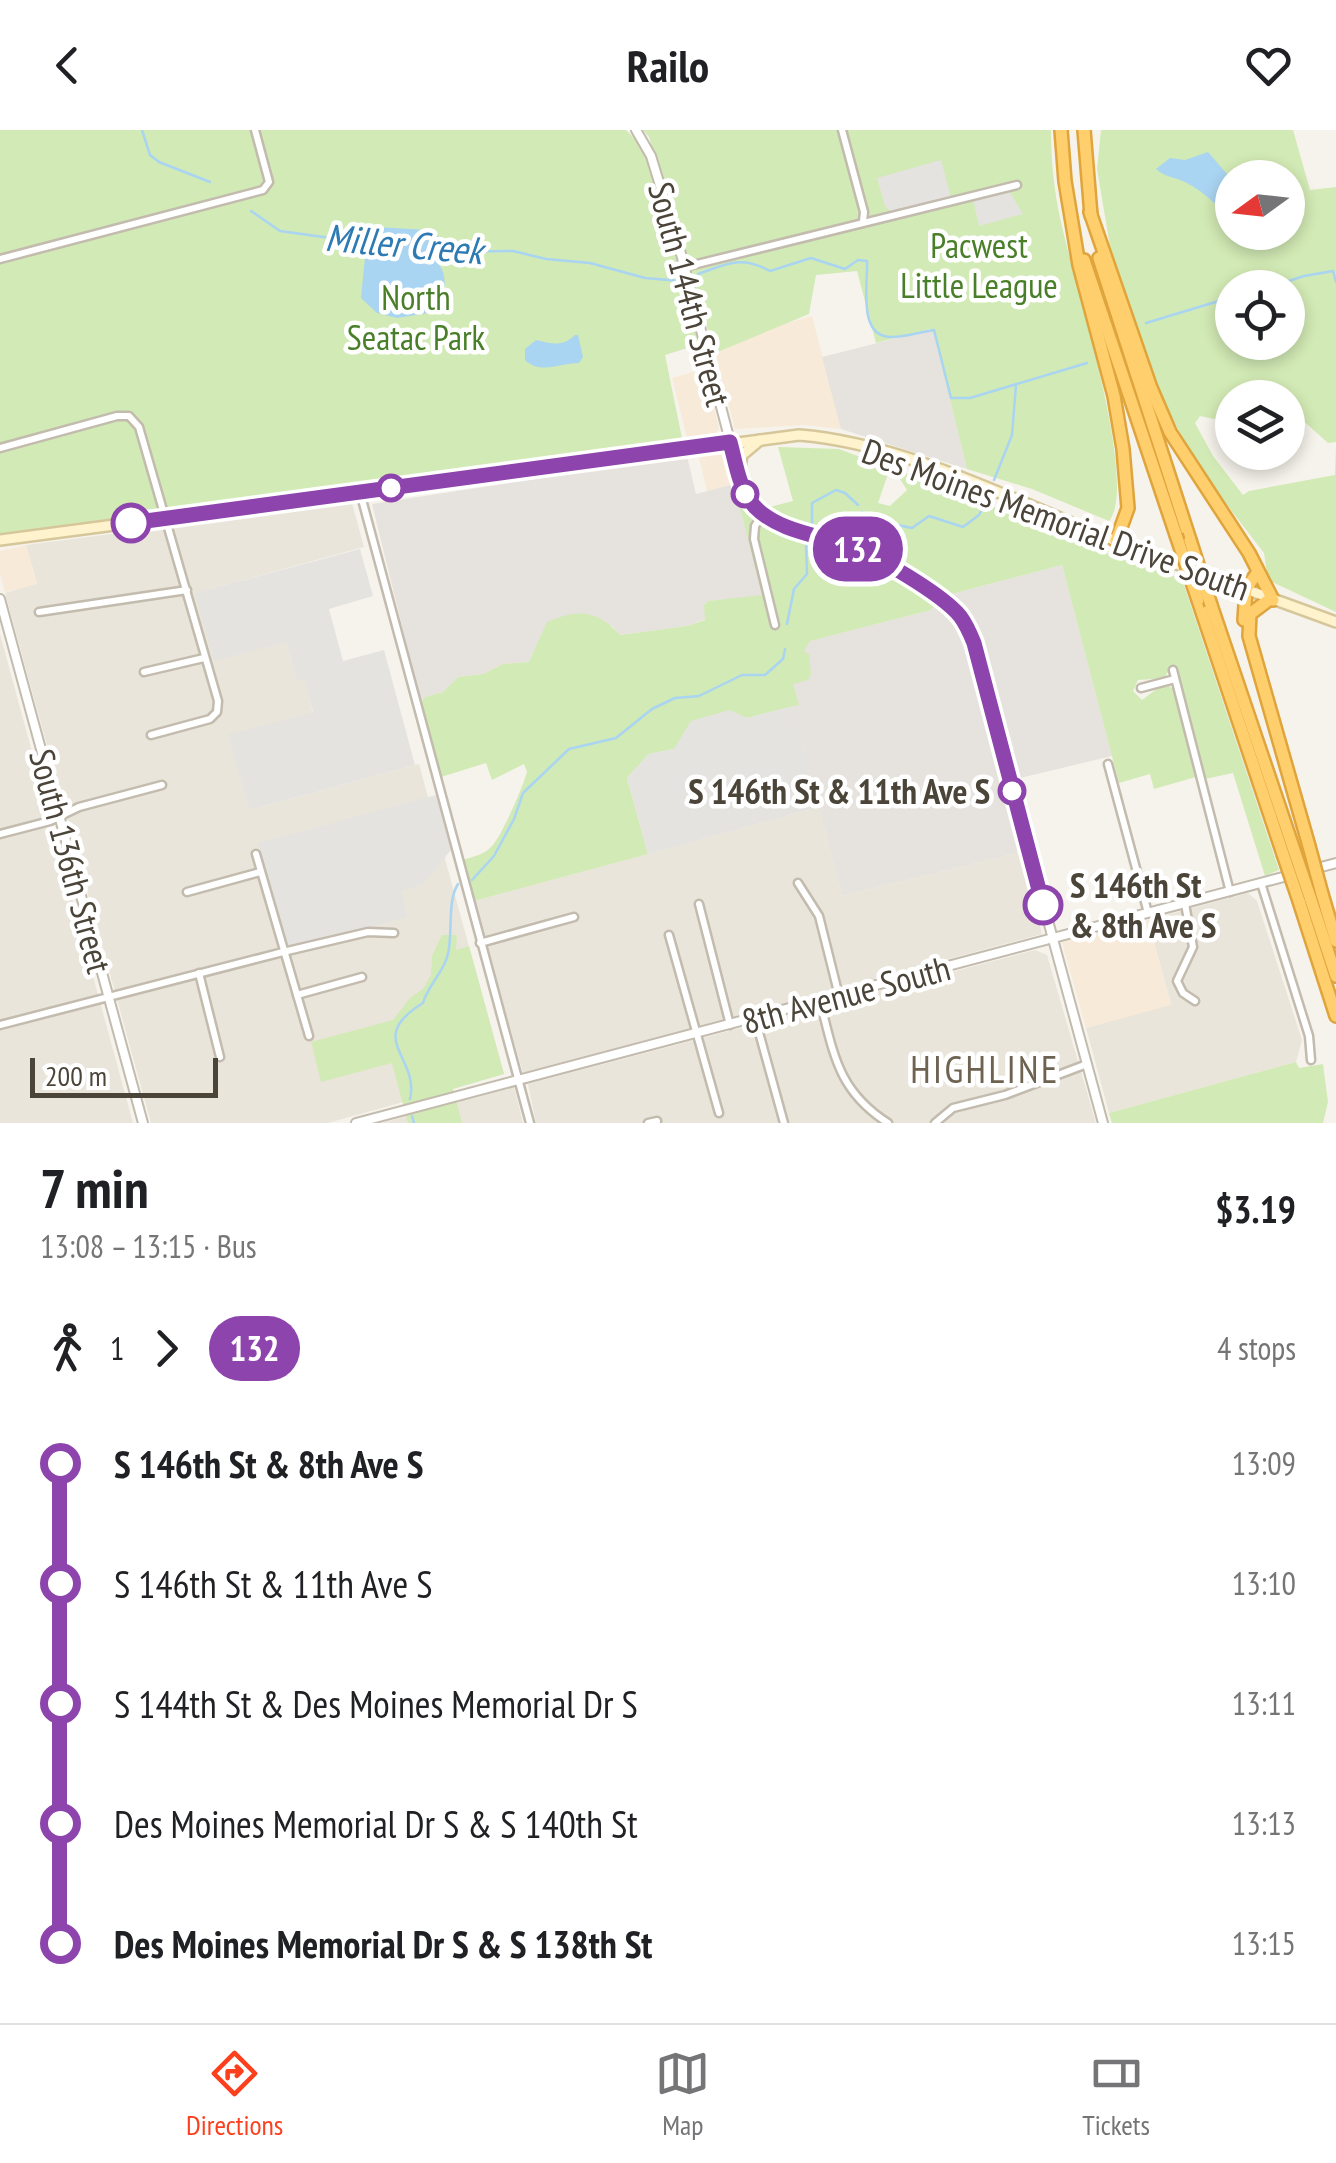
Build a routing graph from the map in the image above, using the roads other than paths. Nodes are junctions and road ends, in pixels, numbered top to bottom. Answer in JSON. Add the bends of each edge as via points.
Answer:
{"nodes":[{"id":1,"x":255,"y":130,"type":"edge"},
{"id":2,"x":842,"y":130,"type":"edge"},
{"id":3,"x":1062,"y":130,"type":"edge"},
{"id":4,"x":1084,"y":130,"type":"edge"},
{"id":5,"x":640,"y":132,"type":"edge"},
{"id":6,"x":1018,"y":185,"type":"dead end"},
{"id":7,"x":1090,"y":212,"type":"junction"},
{"id":8,"x":862,"y":222,"type":"junction"},
{"id":9,"x":1077,"y":242,"type":"junction"},
{"id":10,"x":0,"y":259,"type":"edge"},
{"id":11,"x":685,"y":267,"type":"junction"},
{"id":12,"x":763,"y":438,"type":"junction"},
{"id":13,"x":730,"y":442,"type":"junction"},
{"id":14,"x":0,"y":448,"type":"edge"},
{"id":15,"x":738,"y":474,"type":"junction"},
{"id":16,"x":360,"y":492,"type":"junction"},
{"id":17,"x":762,"y":514,"type":"junction"},
{"id":18,"x":167,"y":518,"type":"junction"},
{"id":19,"x":0,"y":540,"type":"edge"},
{"id":20,"x":1116,"y":541,"type":"junction"},
{"id":21,"x":1257,"y":573,"type":"junction"},
{"id":22,"x":1246,"y":589,"type":"junction"},
{"id":23,"x":187,"y":590,"type":"junction"},
{"id":24,"x":1272,"y":599,"type":"junction"},
{"id":25,"x":0,"y":600,"type":"edge"},
{"id":26,"x":39,"y":612,"type":"dead end"},
{"id":27,"x":1336,"y":622,"type":"edge"},
{"id":28,"x":775,"y":626,"type":"dead end"},
{"id":29,"x":204,"y":658,"type":"junction"},
{"id":30,"x":1258,"y":668,"type":"junction"},
{"id":31,"x":144,"y":672,"type":"dead end"},
{"id":32,"x":1141,"y":688,"type":"dead end"},
{"id":33,"x":151,"y":734,"type":"dead end"},
{"id":34,"x":1108,"y":764,"type":"dead end"},
{"id":35,"x":162,"y":785,"type":"dead end"},
{"id":36,"x":59,"y":817,"type":"junction"},
{"id":37,"x":0,"y":834,"type":"edge"},
{"id":38,"x":1289,"y":852,"type":"junction"},
{"id":39,"x":256,"y":854,"type":"dead end"},
{"id":40,"x":1336,"y":863,"type":"edge"},
{"id":41,"x":260,"y":872,"type":"junction"},
{"id":42,"x":798,"y":883,"type":"dead end"},
{"id":43,"x":1261,"y":884,"type":"junction"},
{"id":44,"x":186,"y":892,"type":"dead end"},
{"id":45,"x":1230,"y":892,"type":"junction"},
{"id":46,"x":1310,"y":897,"type":"junction"},
{"id":47,"x":699,"y":904,"type":"dead end"},
{"id":48,"x":1185,"y":904,"type":"junction"},
{"id":49,"x":1148,"y":913,"type":"junction"},
{"id":50,"x":574,"y":917,"type":"dead end"},
{"id":51,"x":394,"y":933,"type":"dead end"},
{"id":52,"x":669,"y":935,"type":"dead end"},
{"id":53,"x":1052,"y":938,"type":"junction"},
{"id":54,"x":1336,"y":941,"type":"edge"},
{"id":55,"x":480,"y":943,"type":"junction"},
{"id":56,"x":283,"y":952,"type":"junction"},
{"id":57,"x":200,"y":974,"type":"junction"},
{"id":58,"x":1336,"y":976,"type":"edge"},
{"id":59,"x":362,"y":977,"type":"dead end"},
{"id":60,"x":297,"y":995,"type":"junction"},
{"id":61,"x":839,"y":996,"type":"junction"},
{"id":62,"x":108,"y":998,"type":"junction"},
{"id":63,"x":820,"y":1001,"type":"junction"},
{"id":64,"x":1196,"y":1001,"type":"dead end"},
{"id":65,"x":1336,"y":1016,"type":"edge"},
{"id":66,"x":755,"y":1018,"type":"junction"},
{"id":67,"x":730,"y":1025,"type":"junction"},
{"id":68,"x":0,"y":1026,"type":"edge"},
{"id":69,"x":696,"y":1033,"type":"junction"},
{"id":70,"x":309,"y":1036,"type":"dead end"},
{"id":71,"x":220,"y":1057,"type":"dead end"},
{"id":72,"x":1312,"y":1060,"type":"dead end"},
{"id":73,"x":1087,"y":1064,"type":"junction"},
{"id":74,"x":518,"y":1080,"type":"junction"},
{"id":75,"x":719,"y":1113,"type":"dead end"},
{"id":76,"x":657,"y":1120,"type":"dead end"},
{"id":77,"x":369,"y":1121,"type":"edge"},
{"id":78,"x":142,"y":1123,"type":"edge"},
{"id":79,"x":356,"y":1123,"type":"edge"},
{"id":80,"x":530,"y":1123,"type":"edge"},
{"id":81,"x":648,"y":1123,"type":"edge"},
{"id":82,"x":784,"y":1123,"type":"edge"},
{"id":83,"x":888,"y":1123,"type":"edge"},
{"id":84,"x":935,"y":1123,"type":"edge"},
{"id":85,"x":1103,"y":1123,"type":"edge"}],
"edges":[{"from":1,"to":10,"type":"street","via":[[268,184],[259,192]]},
{"from":2,"to":8,"type":"street"},
{"from":3,"to":9,"type":"highway"},
{"from":4,"to":7,"type":"highway"},
{"from":5,"to":11,"type":"street","name":"South 144th Street"},
{"from":6,"to":8,"type":"street"},
{"from":7,"to":21,"type":"highway","via":[[1170,432]]},
{"from":7,"to":38,"type":"highway","bridge":true,"via":[[1105,286]]},
{"from":8,"to":11,"type":"street"},
{"from":9,"to":20,"type":"highway","via":[[1123,452],[1128,508]]},
{"from":9,"to":38,"type":"highway","bridge":true},
{"from":11,"to":13,"type":"street","name":"South 144th Street"},
{"from":12,"to":13,"type":"main road","name":"Des Moines Memorial Drive South"},
{"from":12,"to":15,"type":"main road","via":[[742,456]]},
{"from":12,"to":20,"type":"main road","name":"Des Moines Memorial Drive South","via":[[830,437],[881,449]]},
{"from":13,"to":15,"type":"street","name":"South 144th Street"},
{"from":13,"to":16,"type":"main road","name":"Des Moines Memorial Drive South"},
{"from":14,"to":18,"type":"street","via":[[126,415],[139,427]]},
{"from":15,"to":17,"type":"street","name":"South 144th Street"},
{"from":16,"to":18,"type":"main road","name":"Des Moines Memorial Drive South"},
{"from":16,"to":55,"type":"street"},
{"from":17,"to":28,"type":"street","via":[[754,539]]},
{"from":17,"to":53,"type":"street","via":[[876,558],[951,607],[969,630]]},
{"from":18,"to":19,"type":"main road","name":"Des Moines Memorial Drive South"},
{"from":18,"to":23,"type":"street"},
{"from":20,"to":22,"type":"main road","name":"Des Moines Memorial Drive South"},
{"from":21,"to":22,"type":"highway"},
{"from":21,"to":24,"type":"highway"},
{"from":22,"to":24,"type":"main road","name":"Des Moines Memorial Drive South"},
{"from":22,"to":30,"type":"highway","via":[[1245,630]]},
{"from":23,"to":26,"type":"street"},
{"from":23,"to":29,"type":"street"},
{"from":24,"to":27,"type":"main road","name":"Des Moines Memorial Drive South"},
{"from":24,"to":30,"type":"highway","via":[[1254,609],[1248,622]]},
{"from":25,"to":36,"type":"street","name":"South 136th Street"},
{"from":29,"to":31,"type":"street"},
{"from":29,"to":33,"type":"street","via":[[217,712]]},
{"from":30,"to":46,"type":"highway","bridge":true,"via":[[1308,846]]},
{"from":32,"to":45,"type":"street","via":[[1174,675]]},
{"from":34,"to":49,"type":"street"},
{"from":35,"to":36,"type":"street"},
{"from":36,"to":37,"type":"street"},
{"from":36,"to":62,"type":"street","name":"South 136th Street"},
{"from":38,"to":46,"type":"highway","bridge":true},
{"from":39,"to":41,"type":"street"},
{"from":40,"to":43,"type":"street","name":"8th Avenue South"},
{"from":41,"to":44,"type":"street"},
{"from":41,"to":56,"type":"street"},
{"from":42,"to":61,"type":"street","via":[[819,916]]},
{"from":43,"to":45,"type":"street","name":"8th Avenue South"},
{"from":43,"to":72,"type":"street"},
{"from":45,"to":48,"type":"street","name":"8th Avenue South"},
{"from":46,"to":54,"type":"highway"},
{"from":46,"to":58,"type":"highway"},
{"from":46,"to":65,"type":"highway"},
{"from":47,"to":67,"type":"street"},
{"from":48,"to":49,"type":"street","name":"8th Avenue South"},
{"from":48,"to":64,"type":"street","via":[[1193,947],[1176,982]]},
{"from":49,"to":53,"type":"street","name":"8th Avenue South"},
{"from":50,"to":55,"type":"street"},
{"from":51,"to":56,"type":"street","via":[[368,932]]},
{"from":52,"to":69,"type":"street"},
{"from":53,"to":61,"type":"street","name":"8th Avenue South"},
{"from":53,"to":73,"type":"street"},
{"from":55,"to":74,"type":"street"},
{"from":56,"to":57,"type":"street"},
{"from":56,"to":60,"type":"street"},
{"from":57,"to":62,"type":"street"},
{"from":57,"to":71,"type":"street"},
{"from":59,"to":60,"type":"street"},
{"from":60,"to":70,"type":"street"},
{"from":61,"to":63,"type":"street","name":"8th Avenue South"},
{"from":62,"to":68,"type":"street"},
{"from":62,"to":78,"type":"street","name":"South 136th Street"},
{"from":63,"to":66,"type":"street","name":"8th Avenue South"},
{"from":63,"to":83,"type":"street","via":[[842,1077]]},
{"from":66,"to":67,"type":"street","name":"8th Avenue South"},
{"from":66,"to":82,"type":"street"},
{"from":67,"to":69,"type":"street","name":"8th Avenue South"},
{"from":69,"to":74,"type":"street","name":"8th Avenue South"},
{"from":69,"to":75,"type":"street"},
{"from":73,"to":84,"type":"street","via":[[953,1108]]},
{"from":73,"to":85,"type":"street"},
{"from":74,"to":77,"type":"street","name":"8th Avenue South"},
{"from":74,"to":80,"type":"street"},
{"from":76,"to":81,"type":"street"},
{"from":77,"to":79,"type":"street","name":"8th Avenue South"}]}
